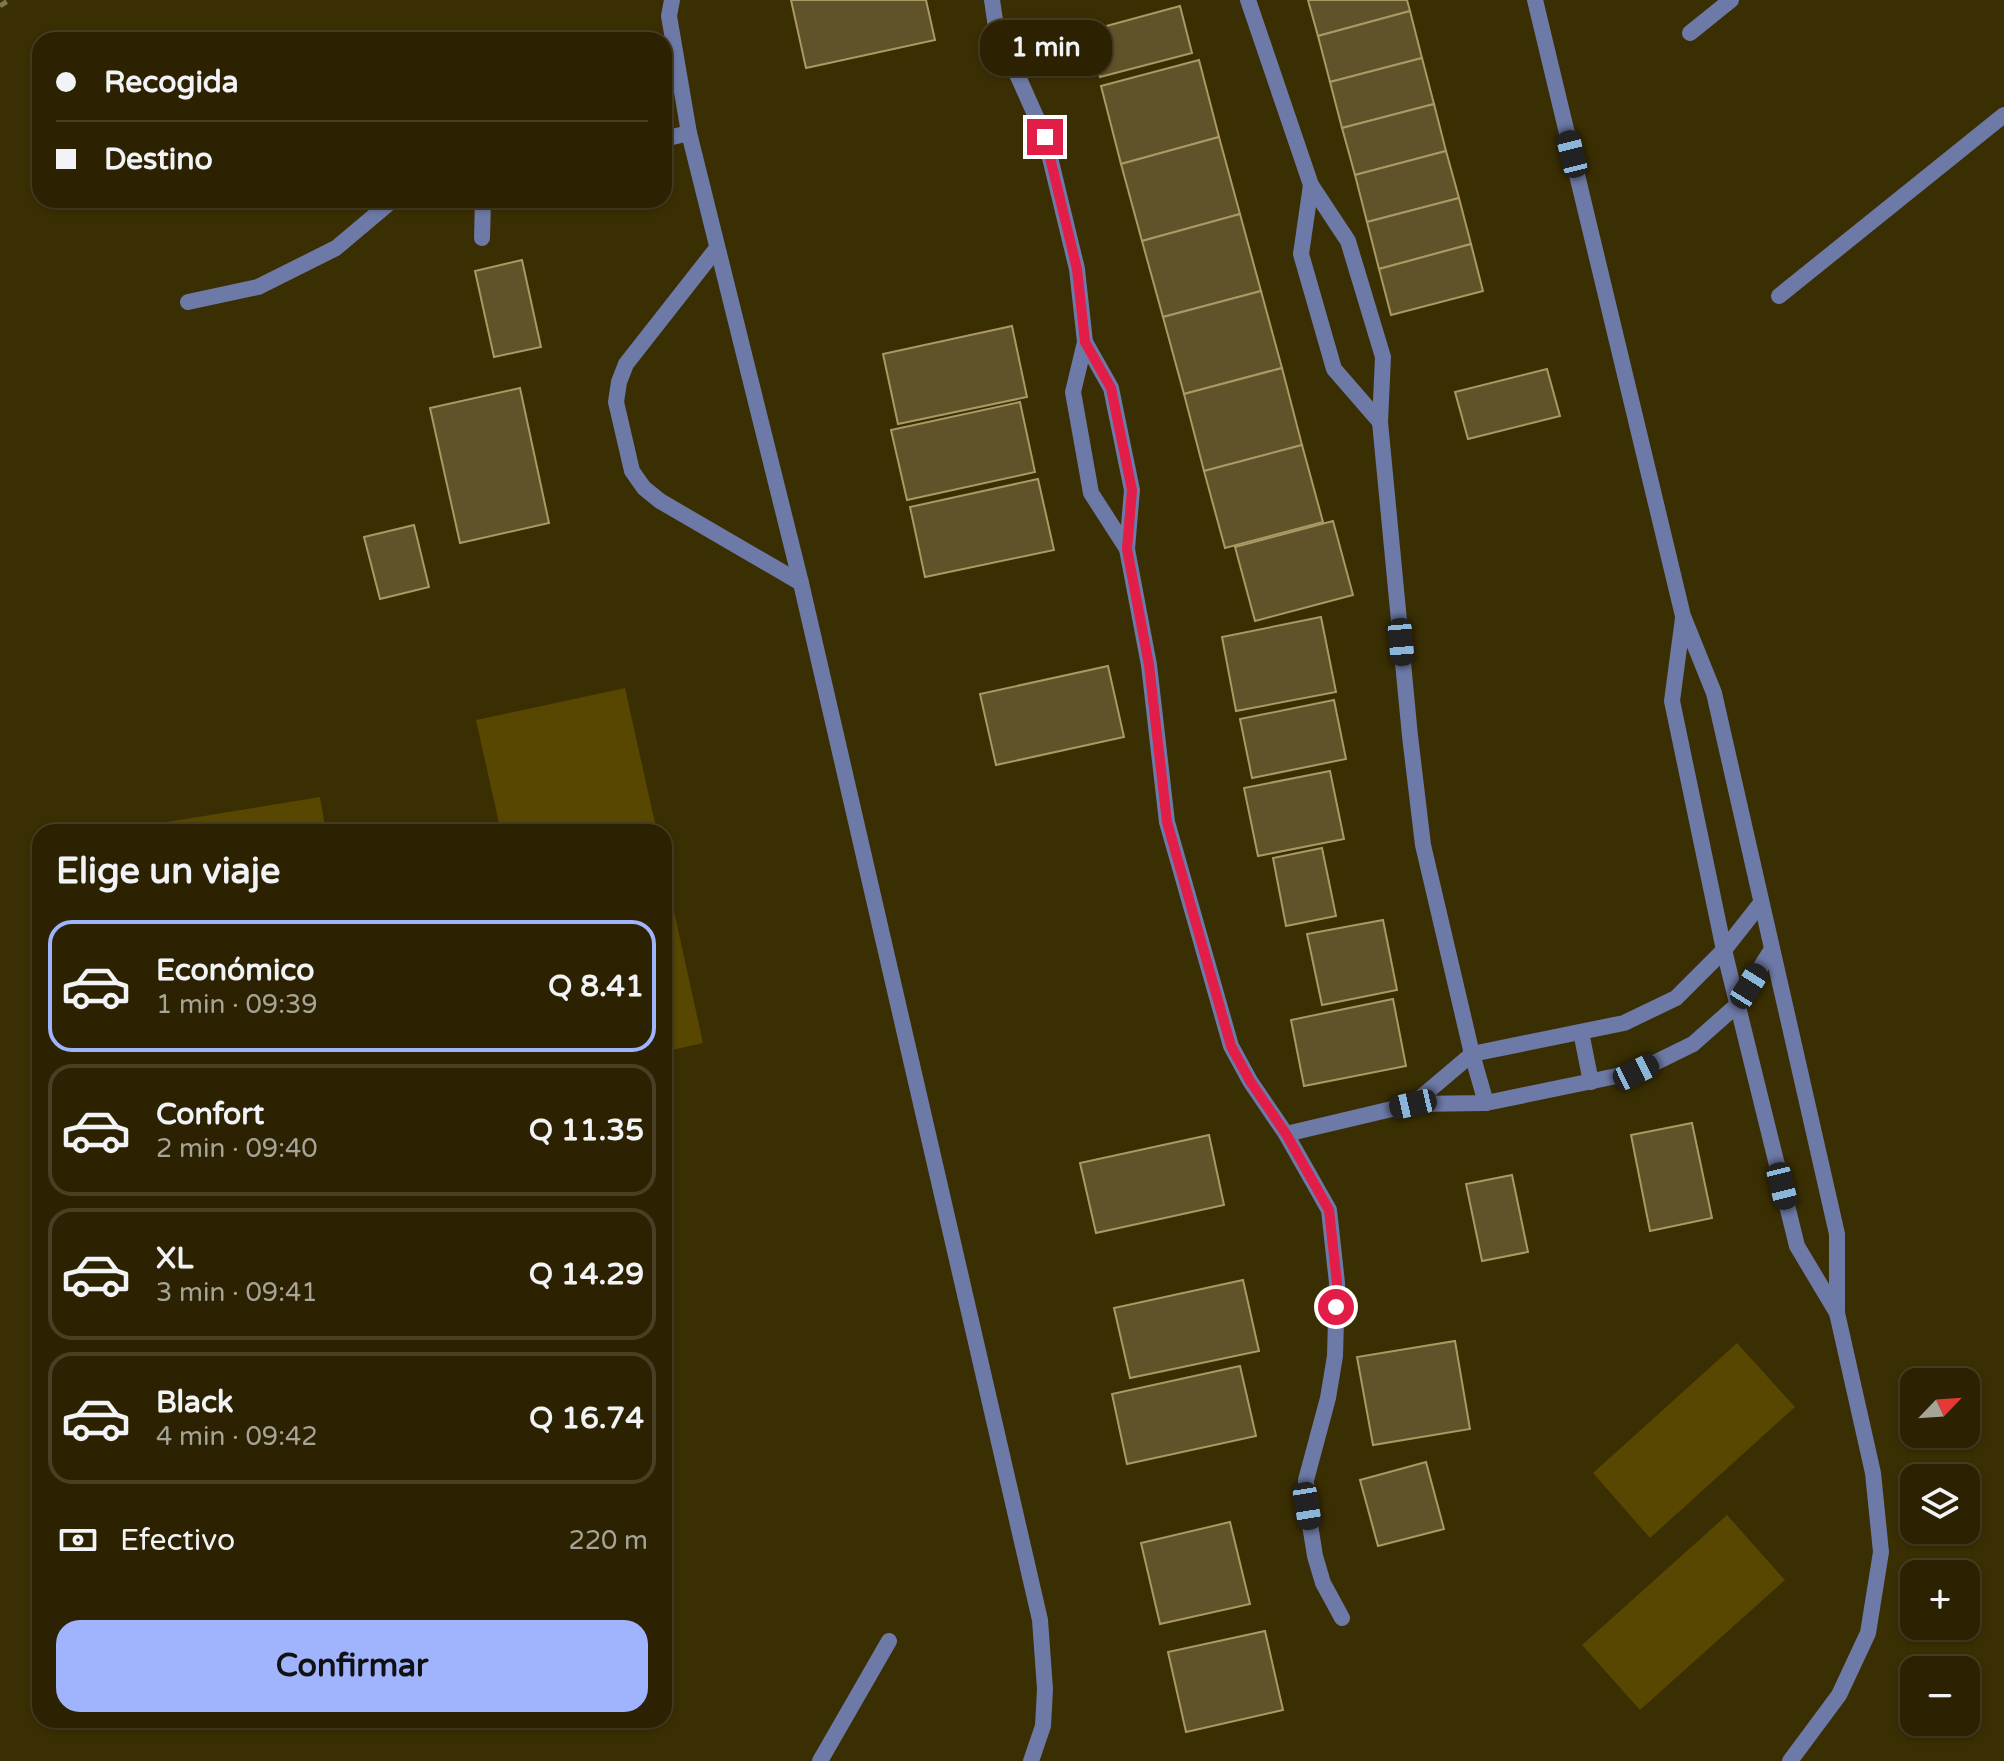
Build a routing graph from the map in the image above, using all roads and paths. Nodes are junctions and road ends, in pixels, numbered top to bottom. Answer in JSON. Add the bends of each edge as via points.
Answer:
{"nodes":[{"id":1,"x":9,"y":0,"type":"edge"},
{"id":2,"x":659,"y":0,"type":"edge"},
{"id":3,"x":992,"y":0,"type":"edge"},
{"id":4,"x":1248,"y":0,"type":"edge"},
{"id":5,"x":1535,"y":0,"type":"edge"},
{"id":6,"x":1731,"y":0,"type":"edge"},
{"id":7,"x":0,"y":6,"type":"edge"},
{"id":8,"x":671,"y":8,"type":"edge"},
{"id":9,"x":1690,"y":33,"type":"dead end"},
{"id":10,"x":2004,"y":115,"type":"edge"},
{"id":11,"x":689,"y":133,"type":"junction"},
{"id":12,"x":672,"y":137,"type":"edge"},
{"id":13,"x":1311,"y":185,"type":"junction"},
{"id":14,"x":384,"y":208,"type":"edge"},
{"id":15,"x":483,"y":208,"type":"edge"},
{"id":16,"x":482,"y":238,"type":"dead end"},
{"id":17,"x":717,"y":248,"type":"junction"},
{"id":18,"x":1779,"y":296,"type":"dead end"},
{"id":19,"x":188,"y":302,"type":"dead end"},
{"id":20,"x":1085,"y":342,"type":"junction"},
{"id":21,"x":1380,"y":422,"type":"junction"},
{"id":22,"x":1127,"y":549,"type":"junction"},
{"id":23,"x":801,"y":583,"type":"junction"},
{"id":24,"x":1683,"y":616,"type":"junction"},
{"id":25,"x":1761,"y":903,"type":"junction"},
{"id":26,"x":1772,"y":949,"type":"junction"},
{"id":27,"x":1724,"y":950,"type":"junction"},
{"id":28,"x":1737,"y":1005,"type":"junction"},
{"id":29,"x":1581,"y":1032,"type":"junction"},
{"id":30,"x":1472,"y":1054,"type":"junction"},
{"id":31,"x":1591,"y":1082,"type":"junction"},
{"id":32,"x":1486,"y":1103,"type":"junction"},
{"id":33,"x":1413,"y":1104,"type":"junction"},
{"id":34,"x":1286,"y":1134,"type":"junction"},
{"id":35,"x":1837,"y":1313,"type":"junction"},
{"id":36,"x":1342,"y":1618,"type":"dead end"},
{"id":37,"x":889,"y":1641,"type":"dead end"},
{"id":38,"x":820,"y":1761,"type":"edge"},
{"id":39,"x":1031,"y":1761,"type":"edge"},
{"id":40,"x":1790,"y":1761,"type":"edge"}],
"edges":[{"from":1,"to":7,"type":"path"},
{"from":2,"to":8,"type":"street"},
{"from":3,"to":20,"type":"street","via":[[996,27],[1045,137],[1077,269]]},
{"from":4,"to":13,"type":"street"},
{"from":5,"to":24,"type":"street"},
{"from":6,"to":9,"type":"street"},
{"from":8,"to":11,"type":"street"},
{"from":10,"to":18,"type":"street"},
{"from":11,"to":12,"type":"street"},
{"from":11,"to":17,"type":"street"},
{"from":13,"to":21,"type":"street","via":[[1348,241],[1379,342]]},
{"from":13,"to":21,"type":"street","via":[[1301,254],[1334,369]]},
{"from":14,"to":19,"type":"street","via":[[336,248],[258,287]]},
{"from":15,"to":16,"type":"street"},
{"from":17,"to":23,"type":"street"},
{"from":17,"to":23,"type":"street","via":[[626,364],[619,382],[616,402],[632,471],[660,501]]},
{"from":20,"to":22,"type":"street","via":[[1111,388],[1132,490]]},
{"from":20,"to":22,"type":"street","via":[[1073,392],[1091,493]]},
{"from":21,"to":30,"type":"street","via":[[1423,845]]},
{"from":22,"to":34,"type":"street","via":[[1149,665],[1167,822],[1231,1046]]},
{"from":23,"to":39,"type":"street","via":[[1040,1620],[1043,1726]]},
{"from":24,"to":25,"type":"street","via":[[1714,693]]},
{"from":24,"to":27,"type":"street","via":[[1672,701]]},
{"from":25,"to":26,"type":"street"},
{"from":25,"to":27,"type":"street"},
{"from":26,"to":28,"type":"street"},
{"from":26,"to":35,"type":"street","via":[[1837,1234]]},
{"from":27,"to":28,"type":"street"},
{"from":27,"to":29,"type":"street","via":[[1676,998],[1624,1023]]},
{"from":28,"to":31,"type":"street","via":[[1693,1044],[1636,1072]]},
{"from":28,"to":35,"type":"street","via":[[1797,1246]]},
{"from":29,"to":30,"type":"street"},
{"from":29,"to":31,"type":"street"},
{"from":30,"to":32,"type":"street"},
{"from":30,"to":33,"type":"street"},
{"from":31,"to":32,"type":"street"},
{"from":32,"to":33,"type":"street"},
{"from":33,"to":34,"type":"street"},
{"from":34,"to":36,"type":"street","via":[[1329,1210],[1337,1283],[1335,1356],[1306,1480],[1315,1556]]},
{"from":35,"to":40,"type":"street","via":[[1873,1473],[1881,1552],[1868,1633],[1839,1695]]},
{"from":37,"to":38,"type":"street"}]}
